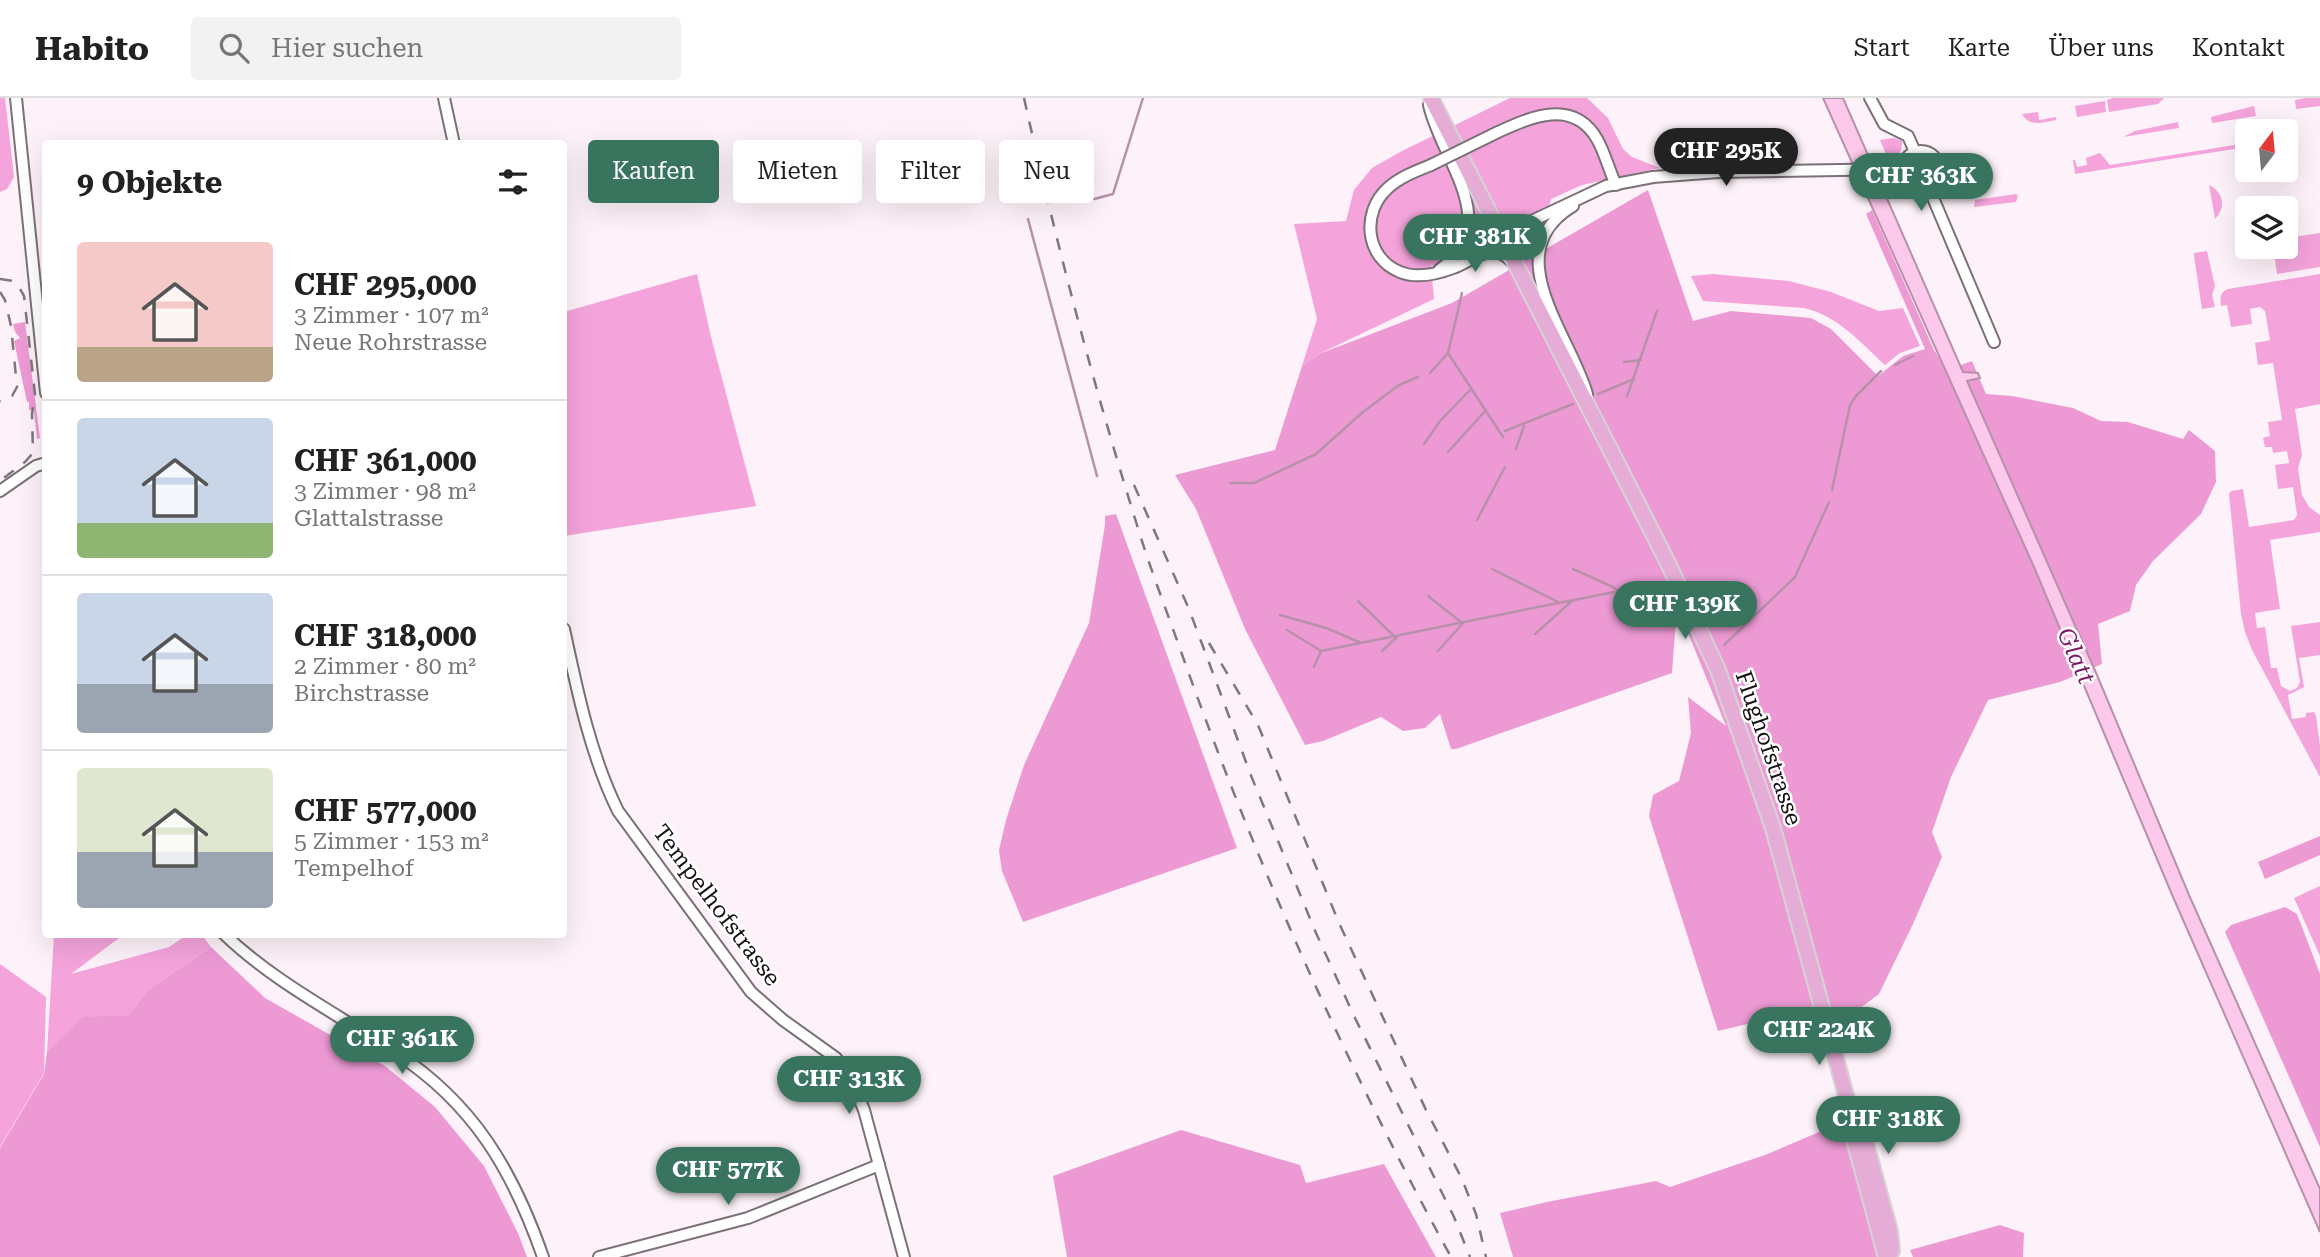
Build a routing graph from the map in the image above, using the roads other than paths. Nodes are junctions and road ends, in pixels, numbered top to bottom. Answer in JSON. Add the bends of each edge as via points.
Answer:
{"nodes":[{"id":1,"x":16,"y":98,"type":"edge"},
{"id":2,"x":444,"y":98,"type":"edge"},
{"id":3,"x":1429,"y":98,"type":"edge"},
{"id":4,"x":1870,"y":98,"type":"edge"},
{"id":5,"x":453,"y":140,"type":"edge"},
{"id":6,"x":1914,"y":152,"type":"junction"},
{"id":7,"x":1897,"y":169,"type":"junction"},
{"id":8,"x":1616,"y":185,"type":"junction"},
{"id":9,"x":1928,"y":186,"type":"junction"},
{"id":10,"x":1493,"y":220,"type":"junction"},
{"id":11,"x":1518,"y":268,"type":"junction"},
{"id":12,"x":1437,"y":272,"type":"junction"},
{"id":13,"x":1994,"y":342,"type":"dead end"},
{"id":14,"x":42,"y":354,"type":"edge"},
{"id":15,"x":1593,"y":417,"type":"junction"},
{"id":16,"x":42,"y":464,"type":"edge"},
{"id":17,"x":0,"y":491,"type":"edge"},
{"id":18,"x":567,"y":643,"type":"edge"},
{"id":19,"x":228,"y":938,"type":"edge"},
{"id":20,"x":1847,"y":1099,"type":"junction"},
{"id":21,"x":878,"y":1165,"type":"junction"},
{"id":22,"x":1889,"y":1231,"type":"junction"},
{"id":23,"x":543,"y":1257,"type":"edge"},
{"id":24,"x":599,"y":1257,"type":"edge"},
{"id":25,"x":904,"y":1257,"type":"edge"},
{"id":26,"x":1886,"y":1257,"type":"edge"},
{"id":27,"x":1894,"y":1257,"type":"edge"},
{"id":28,"x":1900,"y":1257,"type":"edge"}],
"edges":[{"from":1,"to":14,"type":"street"},
{"from":2,"to":5,"type":"street"},
{"from":3,"to":10,"type":"main road","name":"Flughofstrasse"},
{"from":3,"to":12,"type":"street","via":[[1430,111],[1466,197],[1469,220],[1460,251]]},
{"from":4,"to":6,"type":"street","via":[[1884,124],[1908,136]]},
{"from":6,"to":7,"type":"street"},
{"from":6,"to":9,"type":"street","via":[[1929,152],[1938,162],[1938,176]]},
{"from":7,"to":8,"type":"street","via":[[1679,175]]},
{"from":7,"to":9,"type":"street","via":[[1909,183]]},
{"from":8,"to":10,"type":"street","via":[[1581,196],[1519,227]]},
{"from":8,"to":12,"type":"street","bridge":true,"via":[[1596,137],[1576,119],[1542,114],[1498,132],[1394,183],[1373,209],[1370,230],[1376,250],[1394,269],[1415,275]]},
{"from":8,"to":15,"type":"street","via":[[1564,211],[1542,238],[1538,258],[1543,292],[1581,373]]},
{"from":9,"to":13,"type":"street"},
{"from":10,"to":11,"type":"main road","name":"Flughofstrasse"},
{"from":11,"to":12,"type":"street","via":[[1494,251]]},
{"from":11,"to":15,"type":"main road","name":"Flughofstrasse"},
{"from":15,"to":20,"type":"main road","name":"Flughofstrasse","via":[[1685,598],[1726,691],[1773,828]]},
{"from":16,"to":17,"type":"street"},
{"from":18,"to":21,"type":"street","name":"Tempelhofstrasse","via":[[578,694],[618,811],[751,992],[836,1058],[850,1076]]},
{"from":19,"to":23,"type":"street","via":[[249,959],[397,1053],[444,1090],[476,1124],[500,1160],[523,1203]]},
{"from":20,"to":22,"type":"main road","via":[[1858,1115]]},
{"from":20,"to":26,"type":"main road","name":"Flughofstrasse"},
{"from":21,"to":24,"type":"street","via":[[748,1218]]},
{"from":21,"to":25,"type":"street","name":"Tempelhofstrasse"},
{"from":22,"to":27,"type":"main road"},
{"from":22,"to":28,"type":"main road"}]}
